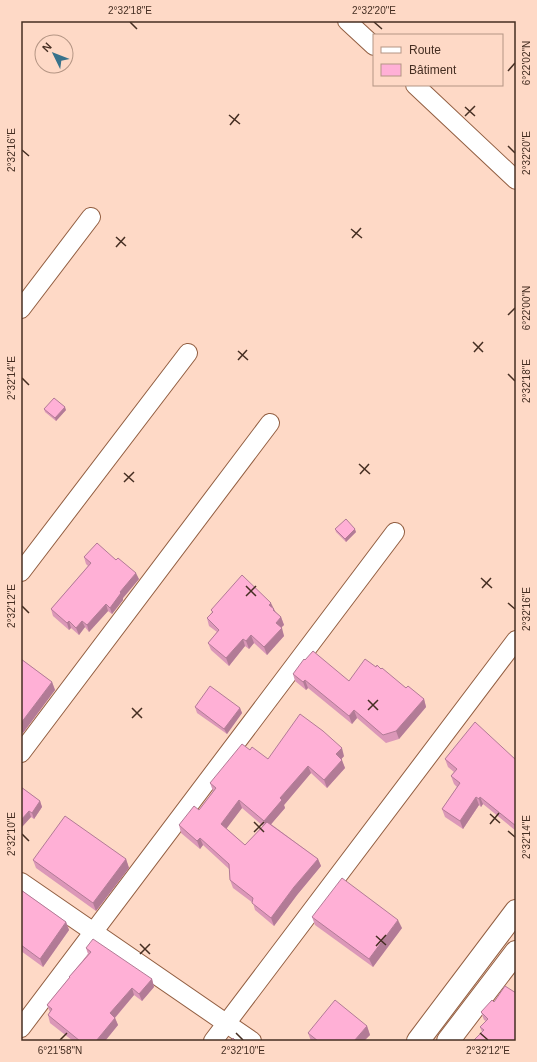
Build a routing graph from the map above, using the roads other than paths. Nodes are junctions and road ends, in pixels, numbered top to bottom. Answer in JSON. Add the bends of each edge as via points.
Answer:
{"nodes":[{"id":1,"x":347,"y":21,"type":"edge"},
{"id":2,"x":373,"y":45,"type":"edge"},
{"id":3,"x":416,"y":86,"type":"edge"},
{"id":4,"x":516,"y":180,"type":"edge"},
{"id":5,"x":91,"y":217,"type":"dead end"},
{"id":6,"x":21,"y":309,"type":"edge"},
{"id":7,"x":188,"y":353,"type":"dead end"},
{"id":8,"x":270,"y":423,"type":"dead end"},
{"id":9,"x":395,"y":532,"type":"dead end"},
{"id":10,"x":21,"y":572,"type":"edge"},
{"id":11,"x":516,"y":640,"type":"edge"},
{"id":12,"x":21,"y":753,"type":"edge"},
{"id":13,"x":21,"y":882,"type":"edge"},
{"id":14,"x":516,"y":911,"type":"edge"},
{"id":15,"x":93,"y":932,"type":"junction"},
{"id":16,"x":516,"y":952,"type":"edge"},
{"id":17,"x":456,"y":990,"type":"junction"},
{"id":18,"x":477,"y":1003,"type":"junction"},
{"id":19,"x":226,"y":1024,"type":"junction"},
{"id":20,"x":21,"y":1028,"type":"edge"},
{"id":21,"x":213,"y":1041,"type":"edge"},
{"id":22,"x":252,"y":1041,"type":"edge"},
{"id":23,"x":418,"y":1041,"type":"edge"},
{"id":24,"x":448,"y":1041,"type":"edge"}],
"edges":[{"from":1,"to":2,"type":"street"},
{"from":3,"to":4,"type":"street"},
{"from":5,"to":6,"type":"street"},
{"from":7,"to":10,"type":"street"},
{"from":8,"to":12,"type":"street"},
{"from":9,"to":15,"type":"street"},
{"from":11,"to":19,"type":"street"},
{"from":13,"to":15,"type":"street"},
{"from":14,"to":17,"type":"street"},
{"from":15,"to":19,"type":"street"},
{"from":15,"to":20,"type":"street"},
{"from":16,"to":18,"type":"street"},
{"from":17,"to":18,"type":"street"},
{"from":17,"to":23,"type":"street"},
{"from":18,"to":24,"type":"street"},
{"from":19,"to":21,"type":"street"},
{"from":19,"to":22,"type":"street"}]}
